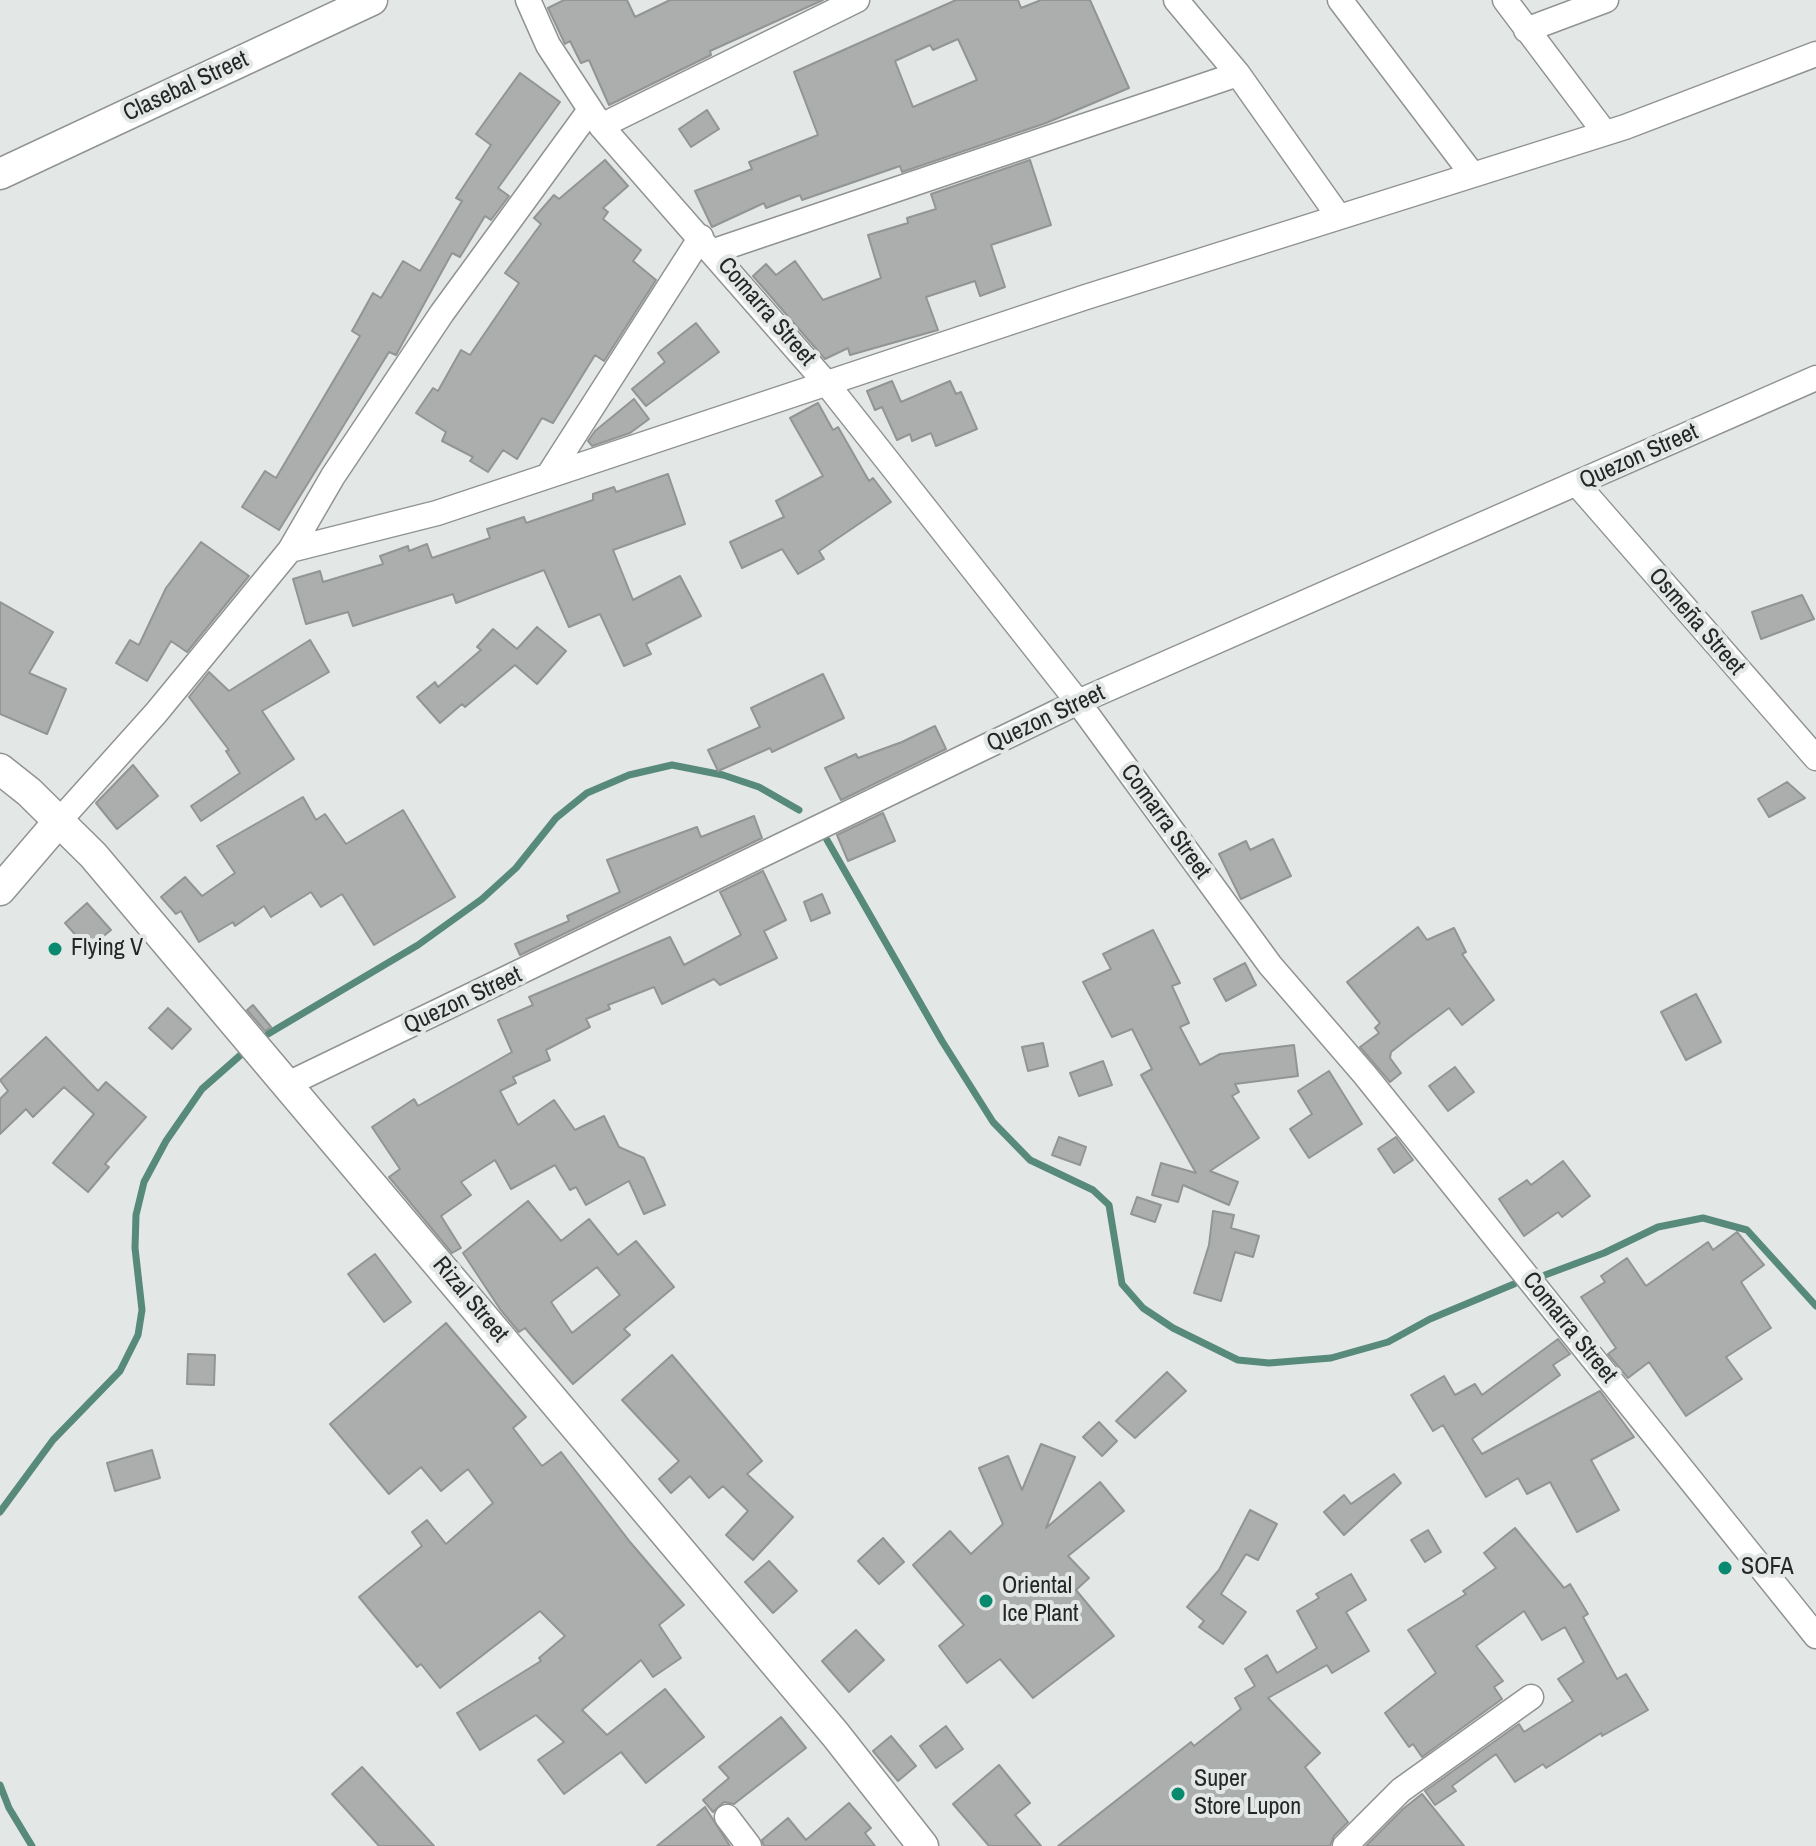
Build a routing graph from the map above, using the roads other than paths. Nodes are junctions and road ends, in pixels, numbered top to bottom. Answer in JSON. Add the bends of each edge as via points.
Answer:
{"nodes":[{"id":1,"x":372,"y":0,"type":"edge"},
{"id":2,"x":528,"y":0,"type":"edge"},
{"id":3,"x":857,"y":0,"type":"edge"},
{"id":4,"x":1176,"y":0,"type":"edge"},
{"id":5,"x":1340,"y":0,"type":"edge"},
{"id":6,"x":1505,"y":0,"type":"edge"},
{"id":7,"x":1601,"y":1,"type":"edge"},
{"id":8,"x":1526,"y":30,"type":"junction"},
{"id":9,"x":1816,"y":54,"type":"edge"},
{"id":10,"x":1238,"y":74,"type":"junction"},
{"id":11,"x":596,"y":118,"type":"junction"},
{"id":12,"x":1605,"y":133,"type":"junction"},
{"id":13,"x":0,"y":174,"type":"edge"},
{"id":14,"x":1472,"y":174,"type":"junction"},
{"id":15,"x":1339,"y":217,"type":"junction"},
{"id":16,"x":708,"y":244,"type":"junction"},
{"id":17,"x":1816,"y":378,"type":"edge"},
{"id":18,"x":827,"y":384,"type":"junction"},
{"id":19,"x":548,"y":476,"type":"junction"},
{"id":20,"x":1577,"y":484,"type":"junction"},
{"id":21,"x":290,"y":550,"type":"junction"},
{"id":22,"x":1078,"y":702,"type":"junction"},
{"id":23,"x":1816,"y":758,"type":"edge"},
{"id":24,"x":0,"y":769,"type":"edge"},
{"id":25,"x":60,"y":820,"type":"junction"},
{"id":26,"x":0,"y":890,"type":"edge"},
{"id":27,"x":288,"y":1084,"type":"junction"},
{"id":28,"x":1816,"y":1636,"type":"edge"},
{"id":29,"x":1531,"y":1697,"type":"dead end"},
{"id":30,"x":727,"y":1817,"type":"dead end"},
{"id":31,"x":749,"y":1846,"type":"edge"},
{"id":32,"x":923,"y":1846,"type":"edge"},
{"id":33,"x":1345,"y":1846,"type":"edge"}],
"edges":[{"from":1,"to":13,"type":"street","name":"Clasebal Street"},
{"from":2,"to":11,"type":"street","name":"Comarra Street","via":[[548,45]]},
{"from":3,"to":11,"type":"street"},
{"from":4,"to":10,"type":"street"},
{"from":5,"to":14,"type":"street"},
{"from":6,"to":8,"type":"street"},
{"from":7,"to":8,"type":"street"},
{"from":8,"to":12,"type":"street"},
{"from":9,"to":12,"type":"street"},
{"from":10,"to":15,"type":"street"},
{"from":10,"to":16,"type":"street"},
{"from":11,"to":16,"type":"street","name":"Comarra Street"},
{"from":11,"to":21,"type":"street","via":[[442,313]]},
{"from":12,"to":14,"type":"street"},
{"from":14,"to":15,"type":"street"},
{"from":15,"to":18,"type":"street"},
{"from":16,"to":18,"type":"street","name":"Comarra Street"},
{"from":16,"to":19,"type":"street"},
{"from":17,"to":20,"type":"street","name":"Quezon Street"},
{"from":18,"to":19,"type":"street"},
{"from":18,"to":22,"type":"street","name":"Comarra Street"},
{"from":19,"to":21,"type":"street","via":[[437,513]]},
{"from":20,"to":22,"type":"street","name":"Quezon Street"},
{"from":20,"to":23,"type":"street","name":"Osmeña Street"},
{"from":21,"to":25,"type":"street"},
{"from":22,"to":27,"type":"street","name":"Quezon Street"},
{"from":22,"to":28,"type":"street","name":"Comarra Street","via":[[1270,965],[1375,1087]]},
{"from":24,"to":25,"type":"street","name":"Rizal Street"},
{"from":25,"to":26,"type":"street"},
{"from":25,"to":27,"type":"street","name":"Rizal Street"},
{"from":27,"to":32,"type":"street","name":"Rizal Street","via":[[835,1734]]},
{"from":29,"to":33,"type":"street","via":[[1401,1790]]},
{"from":30,"to":31,"type":"street"}]}
